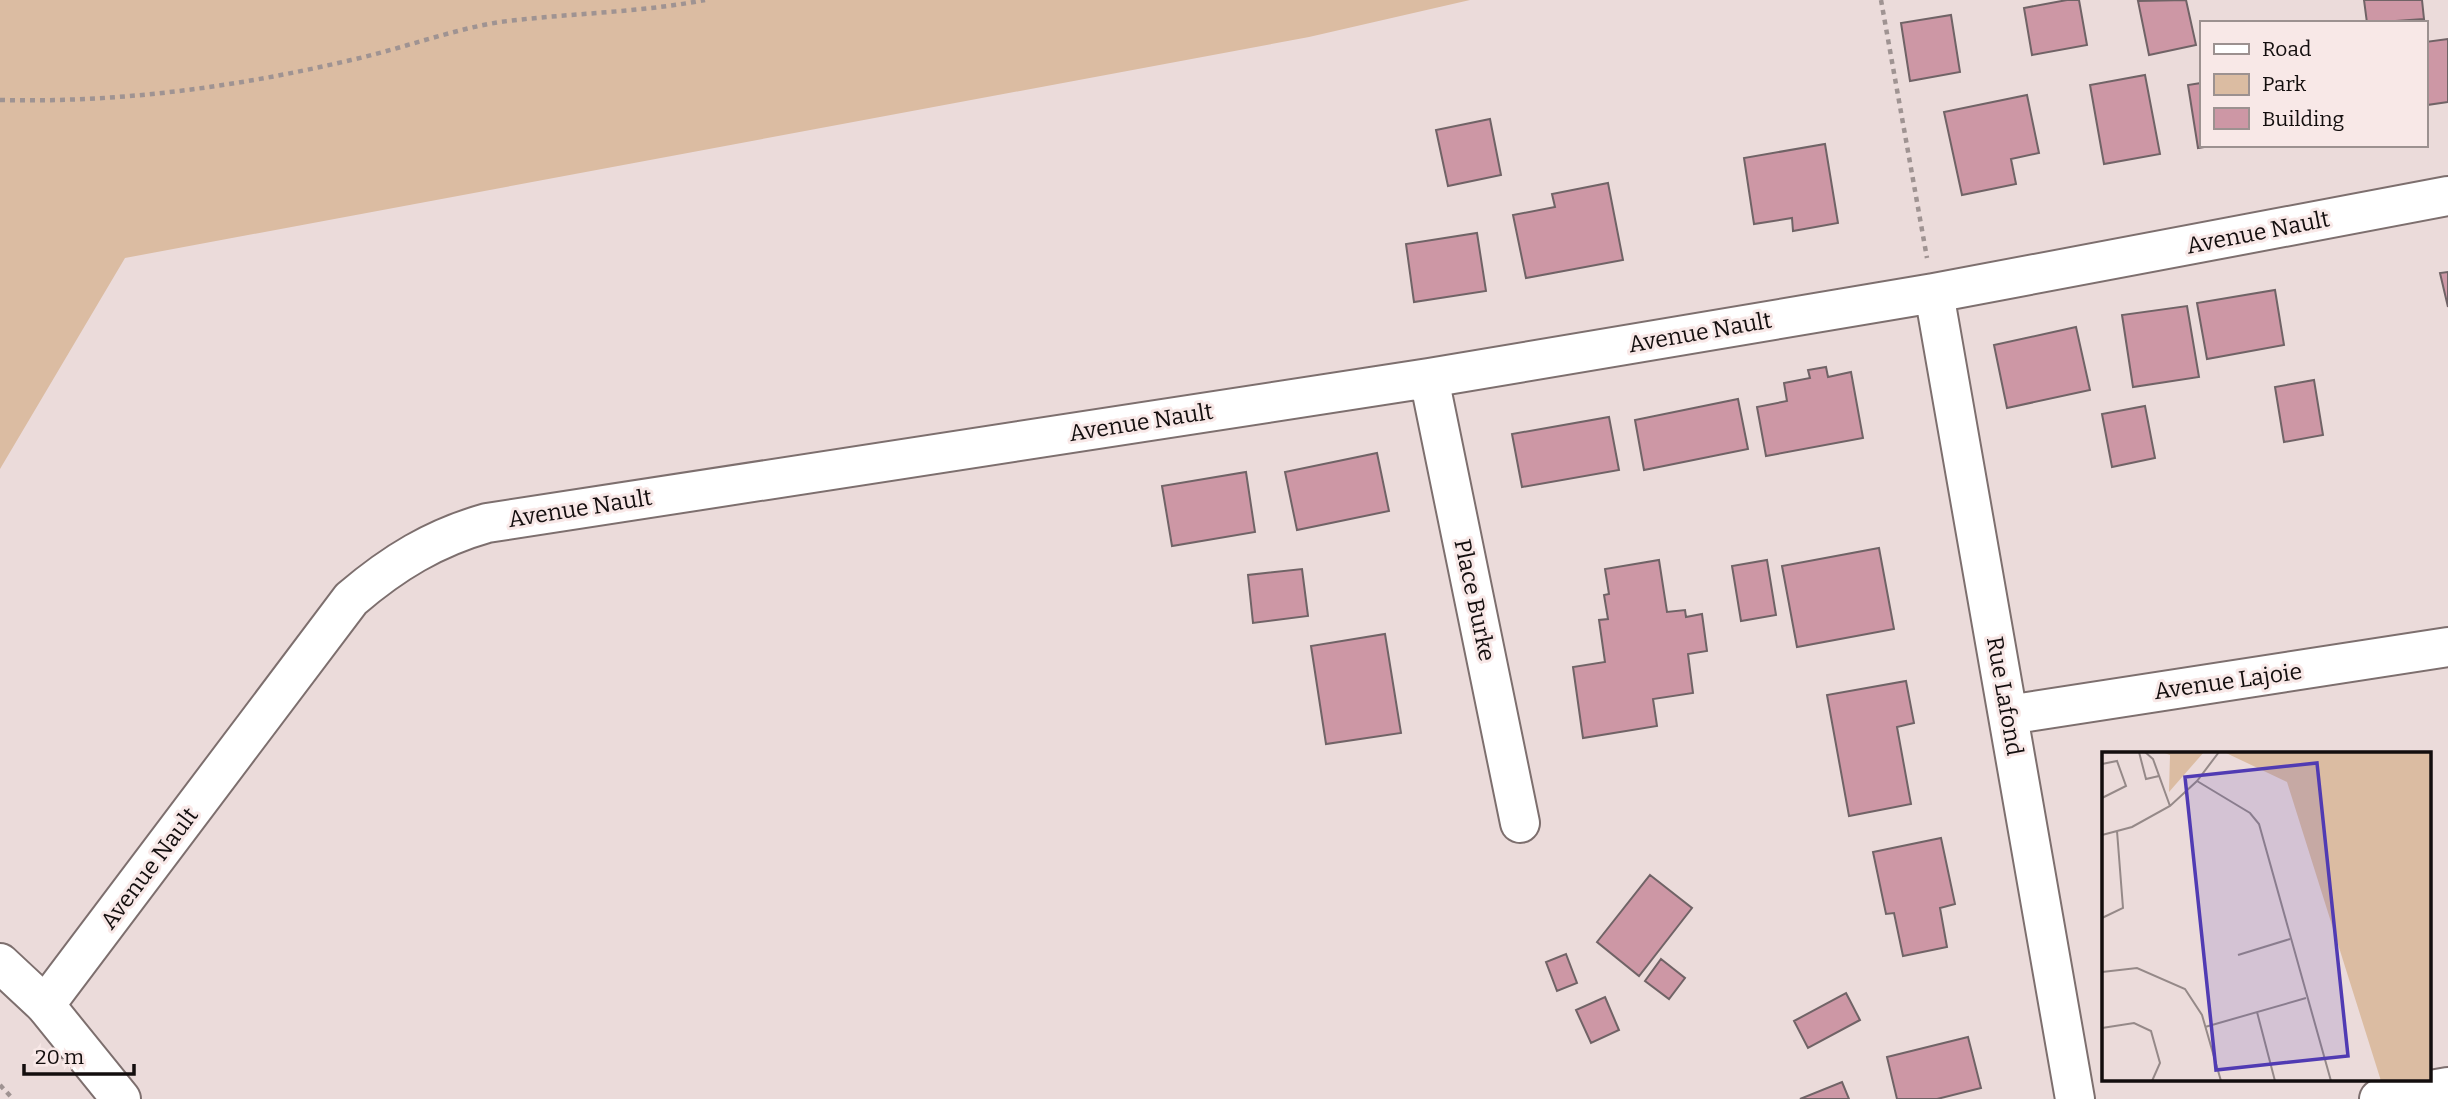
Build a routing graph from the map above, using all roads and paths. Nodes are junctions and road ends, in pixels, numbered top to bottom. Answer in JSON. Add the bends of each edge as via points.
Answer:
{"nodes":[{"id":1,"x":705,"y":0,"type":"edge"},
{"id":2,"x":1881,"y":0,"type":"edge"},
{"id":3,"x":0,"y":100,"type":"edge"},
{"id":4,"x":2448,"y":195,"type":"edge"},
{"id":5,"x":1934,"y":293,"type":"junction"},
{"id":6,"x":1429,"y":378,"type":"junction"},
{"id":7,"x":2448,"y":647,"type":"edge"},
{"id":8,"x":2008,"y":715,"type":"junction"},
{"id":9,"x":1520,"y":823,"type":"dead end"},
{"id":10,"x":0,"y":963,"type":"edge"},
{"id":11,"x":46,"y":1005,"type":"junction"},
{"id":12,"x":0,"y":1085,"type":"edge"},
{"id":13,"x":2448,"y":1087,"type":"edge"},
{"id":14,"x":13,"y":1099,"type":"edge"},
{"id":15,"x":121,"y":1099,"type":"edge"},
{"id":16,"x":2075,"y":1099,"type":"edge"},
{"id":17,"x":2379,"y":1099,"type":"edge"}],
"edges":[{"from":1,"to":3,"type":"path","via":[[498,23],[350,61],[201,89]]},
{"from":2,"to":5,"type":"path"},
{"from":4,"to":5,"type":"street","name":"Avenue Nault"},
{"from":5,"to":6,"type":"street","name":"Avenue Nault"},
{"from":5,"to":8,"type":"street","name":"Rue Lafond"},
{"from":6,"to":9,"type":"street","name":"Place Burke"},
{"from":6,"to":11,"type":"street","name":"Avenue Nault","via":[[487,523],[448,534],[380,573],[351,599]]},
{"from":7,"to":8,"type":"street","name":"Avenue Lajoie"},
{"from":8,"to":16,"type":"street","name":"Rue Lafond"},
{"from":10,"to":11,"type":"street"},
{"from":11,"to":15,"type":"street"},
{"from":12,"to":14,"type":"path"},
{"from":13,"to":17,"type":"street"}]}
